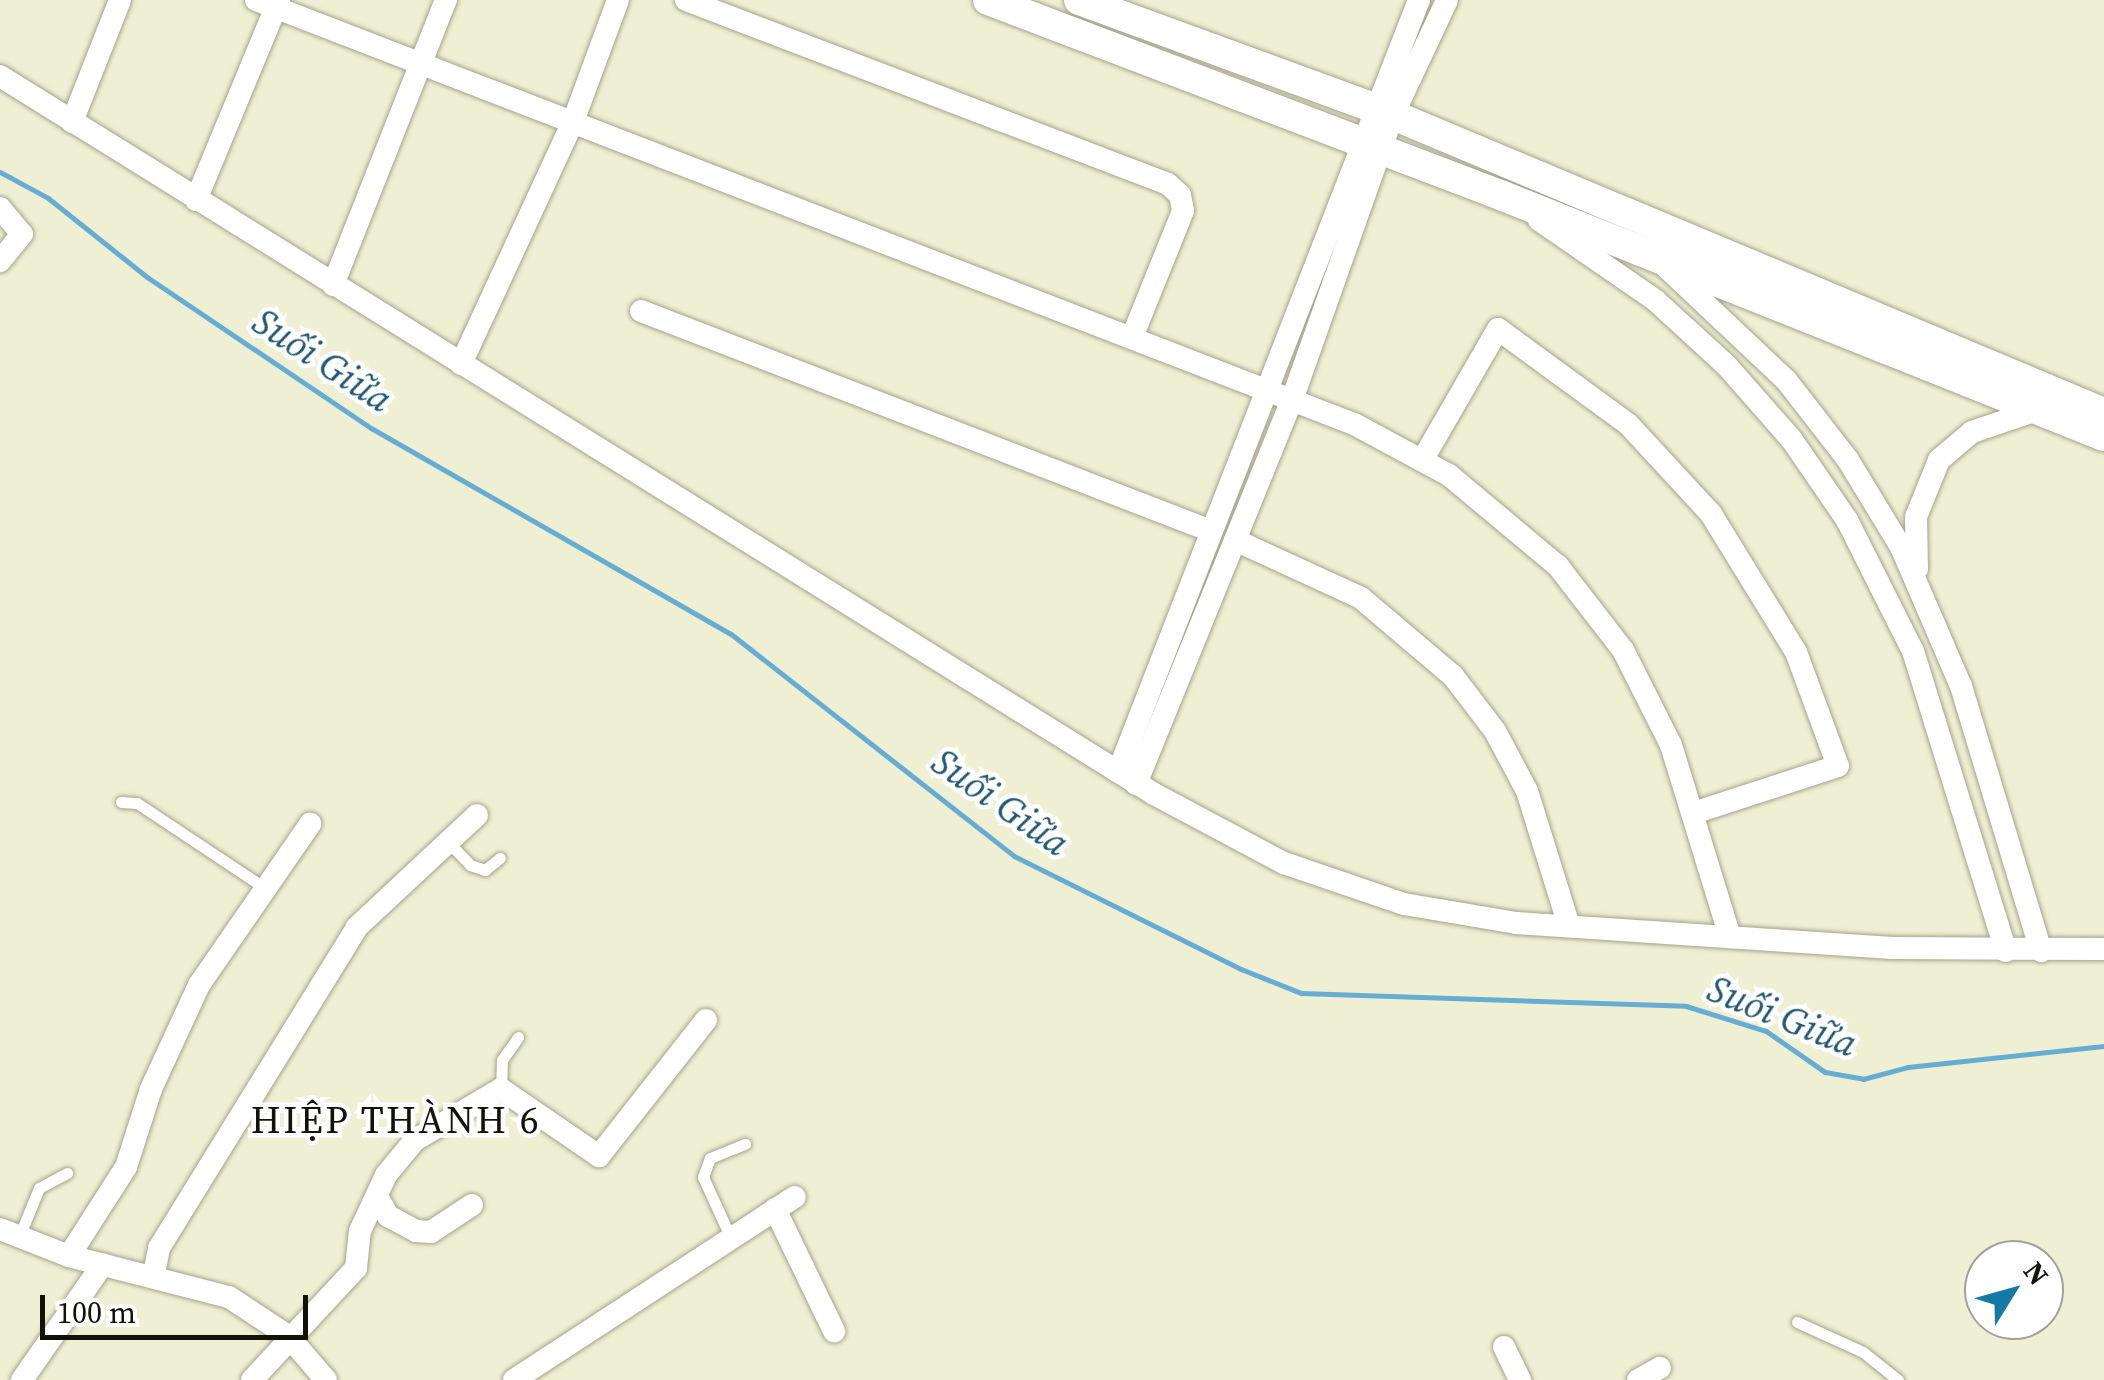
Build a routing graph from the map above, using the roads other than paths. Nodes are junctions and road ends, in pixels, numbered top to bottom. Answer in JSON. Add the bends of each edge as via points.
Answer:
{"nodes":[{"id":1,"x":120,"y":0,"type":"edge"},
{"id":2,"x":446,"y":0,"type":"edge"},
{"id":3,"x":618,"y":0,"type":"edge"},
{"id":4,"x":686,"y":0,"type":"edge"},
{"id":5,"x":988,"y":0,"type":"edge"},
{"id":6,"x":1078,"y":0,"type":"edge"},
{"id":7,"x":1419,"y":0,"type":"edge"},
{"id":8,"x":1447,"y":0,"type":"edge"},
{"id":9,"x":270,"y":2,"type":"edge"},
{"id":10,"x":424,"y":61,"type":"junction"},
{"id":11,"x":0,"y":76,"type":"edge"},
{"id":12,"x":1383,"y":112,"type":"junction"},
{"id":13,"x":574,"y":120,"type":"junction"},
{"id":14,"x":72,"y":122,"type":"junction"},
{"id":15,"x":1371,"y":147,"type":"junction"},
{"id":16,"x":1503,"y":196,"type":"junction"},
{"id":17,"x":196,"y":200,"type":"junction"},
{"id":18,"x":0,"y":208,"type":"edge"},
{"id":19,"x":1650,"y":256,"type":"junction"},
{"id":20,"x":0,"y":261,"type":"edge"},
{"id":21,"x":333,"y":285,"type":"junction"},
{"id":22,"x":641,"y":311,"type":"dead end"},
{"id":23,"x":1132,"y":338,"type":"junction"},
{"id":24,"x":461,"y":364,"type":"junction"},
{"id":25,"x":1264,"y":389,"type":"junction"},
{"id":26,"x":1292,"y":400,"type":"junction"},
{"id":27,"x":2037,"y":410,"type":"junction"},
{"id":28,"x":2104,"y":413,"type":"edge"},
{"id":29,"x":2104,"y":436,"type":"edge"},
{"id":30,"x":1423,"y":459,"type":"junction"},
{"id":31,"x":1211,"y":530,"type":"junction"},
{"id":32,"x":1235,"y":540,"type":"junction"},
{"id":33,"x":1924,"y":592,"type":"junction"},
{"id":34,"x":1127,"y":778,"type":"junction"},
{"id":35,"x":121,"y":802,"type":"dead end"},
{"id":36,"x":1693,"y":813,"type":"junction"},
{"id":37,"x":477,"y":815,"type":"dead end"},
{"id":38,"x":310,"y":824,"type":"dead end"},
{"id":39,"x":452,"y":845,"type":"junction"},
{"id":40,"x":500,"y":858,"type":"dead end"},
{"id":41,"x":265,"y":888,"type":"junction"},
{"id":42,"x":1569,"y":926,"type":"junction"},
{"id":43,"x":1730,"y":937,"type":"junction"},
{"id":44,"x":2104,"y":949,"type":"edge"},
{"id":45,"x":2006,"y":951,"type":"junction"},
{"id":46,"x":2041,"y":951,"type":"junction"},
{"id":47,"x":706,"y":1020,"type":"dead end"},
{"id":48,"x":518,"y":1037,"type":"dead end"},
{"id":49,"x":501,"y":1089,"type":"junction"},
{"id":50,"x":744,"y":1144,"type":"dead end"},
{"id":51,"x":67,"y":1172,"type":"dead end"},
{"id":52,"x":376,"y":1196,"type":"junction"},
{"id":53,"x":472,"y":1205,"type":"dead end"},
{"id":54,"x":9,"y":1233,"type":"edge"},
{"id":55,"x":730,"y":1236,"type":"junction"},
{"id":56,"x":69,"y":1256,"type":"junction"},
{"id":57,"x":103,"y":1264,"type":"junction"},
{"id":58,"x":154,"y":1274,"type":"junction"},
{"id":59,"x":1797,"y":1322,"type":"dead end"},
{"id":60,"x":834,"y":1332,"type":"dead end"},
{"id":61,"x":288,"y":1336,"type":"junction"},
{"id":62,"x":1504,"y":1347,"type":"dead end"},
{"id":63,"x":1660,"y":1368,"type":"dead end"},
{"id":64,"x":22,"y":1380,"type":"edge"},
{"id":65,"x":252,"y":1380,"type":"edge"},
{"id":66,"x":326,"y":1380,"type":"edge"},
{"id":67,"x":514,"y":1380,"type":"edge"},
{"id":68,"x":1520,"y":1380,"type":"edge"},
{"id":69,"x":1638,"y":1380,"type":"edge"},
{"id":70,"x":1898,"y":1380,"type":"edge"}],
"edges":[{"from":1,"to":14,"type":"street"},
{"from":2,"to":10,"type":"street"},
{"from":3,"to":13,"type":"street"},
{"from":4,"to":23,"type":"street","via":[[1168,184],[1180,195],[1183,211]]},
{"from":5,"to":15,"type":"street"},
{"from":6,"to":12,"type":"street"},
{"from":7,"to":12,"type":"street"},
{"from":8,"to":12,"type":"street"},
{"from":9,"to":10,"type":"street"},
{"from":9,"to":17,"type":"street"},
{"from":10,"to":13,"type":"street"},
{"from":10,"to":21,"type":"street"},
{"from":11,"to":14,"type":"street"},
{"from":12,"to":15,"type":"street"},
{"from":12,"to":28,"type":"street"},
{"from":13,"to":23,"type":"street"},
{"from":13,"to":24,"type":"street"},
{"from":14,"to":17,"type":"street"},
{"from":15,"to":16,"type":"street"},
{"from":15,"to":25,"type":"street"},
{"from":15,"to":26,"type":"street"},
{"from":16,"to":19,"type":"street"},
{"from":16,"to":45,"type":"street","via":[[1616,271],[1692,332],[1761,402],[1821,479],[1872,562],[1913,651]]},
{"from":17,"to":21,"type":"street"},
{"from":18,"to":20,"type":"street","via":[[22,234]]},
{"from":19,"to":27,"type":"street"},
{"from":19,"to":33,"type":"street","via":[[1751,343],[1807,406],[1876,502]]},
{"from":21,"to":24,"type":"street"},
{"from":22,"to":31,"type":"street"},
{"from":23,"to":25,"type":"street"},
{"from":24,"to":34,"type":"street"},
{"from":25,"to":26,"type":"street"},
{"from":25,"to":31,"type":"street"},
{"from":26,"to":30,"type":"street"},
{"from":26,"to":32,"type":"street"},
{"from":27,"to":29,"type":"street"},
{"from":27,"to":33,"type":"street","via":[[1972,432],[1931,472],[1914,536]]},
{"from":30,"to":36,"type":"street","via":[[1533,540],[1603,621],[1657,712]]},
{"from":30,"to":36,"type":"street","via":[[1498,329],[1619,416],[1712,514],[1790,640],[1838,766]]},
{"from":31,"to":34,"type":"street"},
{"from":32,"to":34,"type":"street"},
{"from":32,"to":42,"type":"street","via":[[1361,598],[1453,676],[1495,731],[1527,792]]},
{"from":33,"to":46,"type":"street","via":[[1961,686]]},
{"from":34,"to":42,"type":"street","via":[[1238,841],[1368,894],[1460,916]]},
{"from":35,"to":41,"type":"lane","via":[[137,803]]},
{"from":36,"to":43,"type":"street"},
{"from":37,"to":39,"type":"street"},
{"from":38,"to":41,"type":"street"},
{"from":39,"to":40,"type":"lane","via":[[470,865],[485,870]]},
{"from":39,"to":58,"type":"street","via":[[357,928],[160,1248]]},
{"from":41,"to":56,"type":"street","via":[[199,985],[151,1089],[126,1167]]},
{"from":42,"to":43,"type":"street"},
{"from":43,"to":45,"type":"street"},
{"from":44,"to":46,"type":"street"},
{"from":45,"to":46,"type":"street"},
{"from":47,"to":49,"type":"street","via":[[599,1156]]},
{"from":48,"to":49,"type":"lane","via":[[502,1060]]},
{"from":49,"to":52,"type":"street","via":[[415,1140]]},
{"from":50,"to":55,"type":"lane","via":[[710,1158],[703,1177]]},
{"from":51,"to":54,"type":"lane","via":[[39,1188]]},
{"from":52,"to":53,"type":"street","via":[[388,1216],[416,1231],[431,1232]]},
{"from":52,"to":61,"type":"street","via":[[360,1231],[356,1268]]},
{"from":54,"to":56,"type":"street"},
{"from":55,"to":60,"type":"street","via":[[785,1203]]},
{"from":55,"to":67,"type":"street"},
{"from":56,"to":57,"type":"street"},
{"from":57,"to":58,"type":"street"},
{"from":57,"to":64,"type":"street"},
{"from":58,"to":61,"type":"street","via":[[229,1297]]},
{"from":59,"to":70,"type":"lane","via":[[1863,1352]]},
{"from":61,"to":65,"type":"street"},
{"from":61,"to":66,"type":"street"},
{"from":62,"to":68,"type":"street"},
{"from":63,"to":69,"type":"street"}]}
